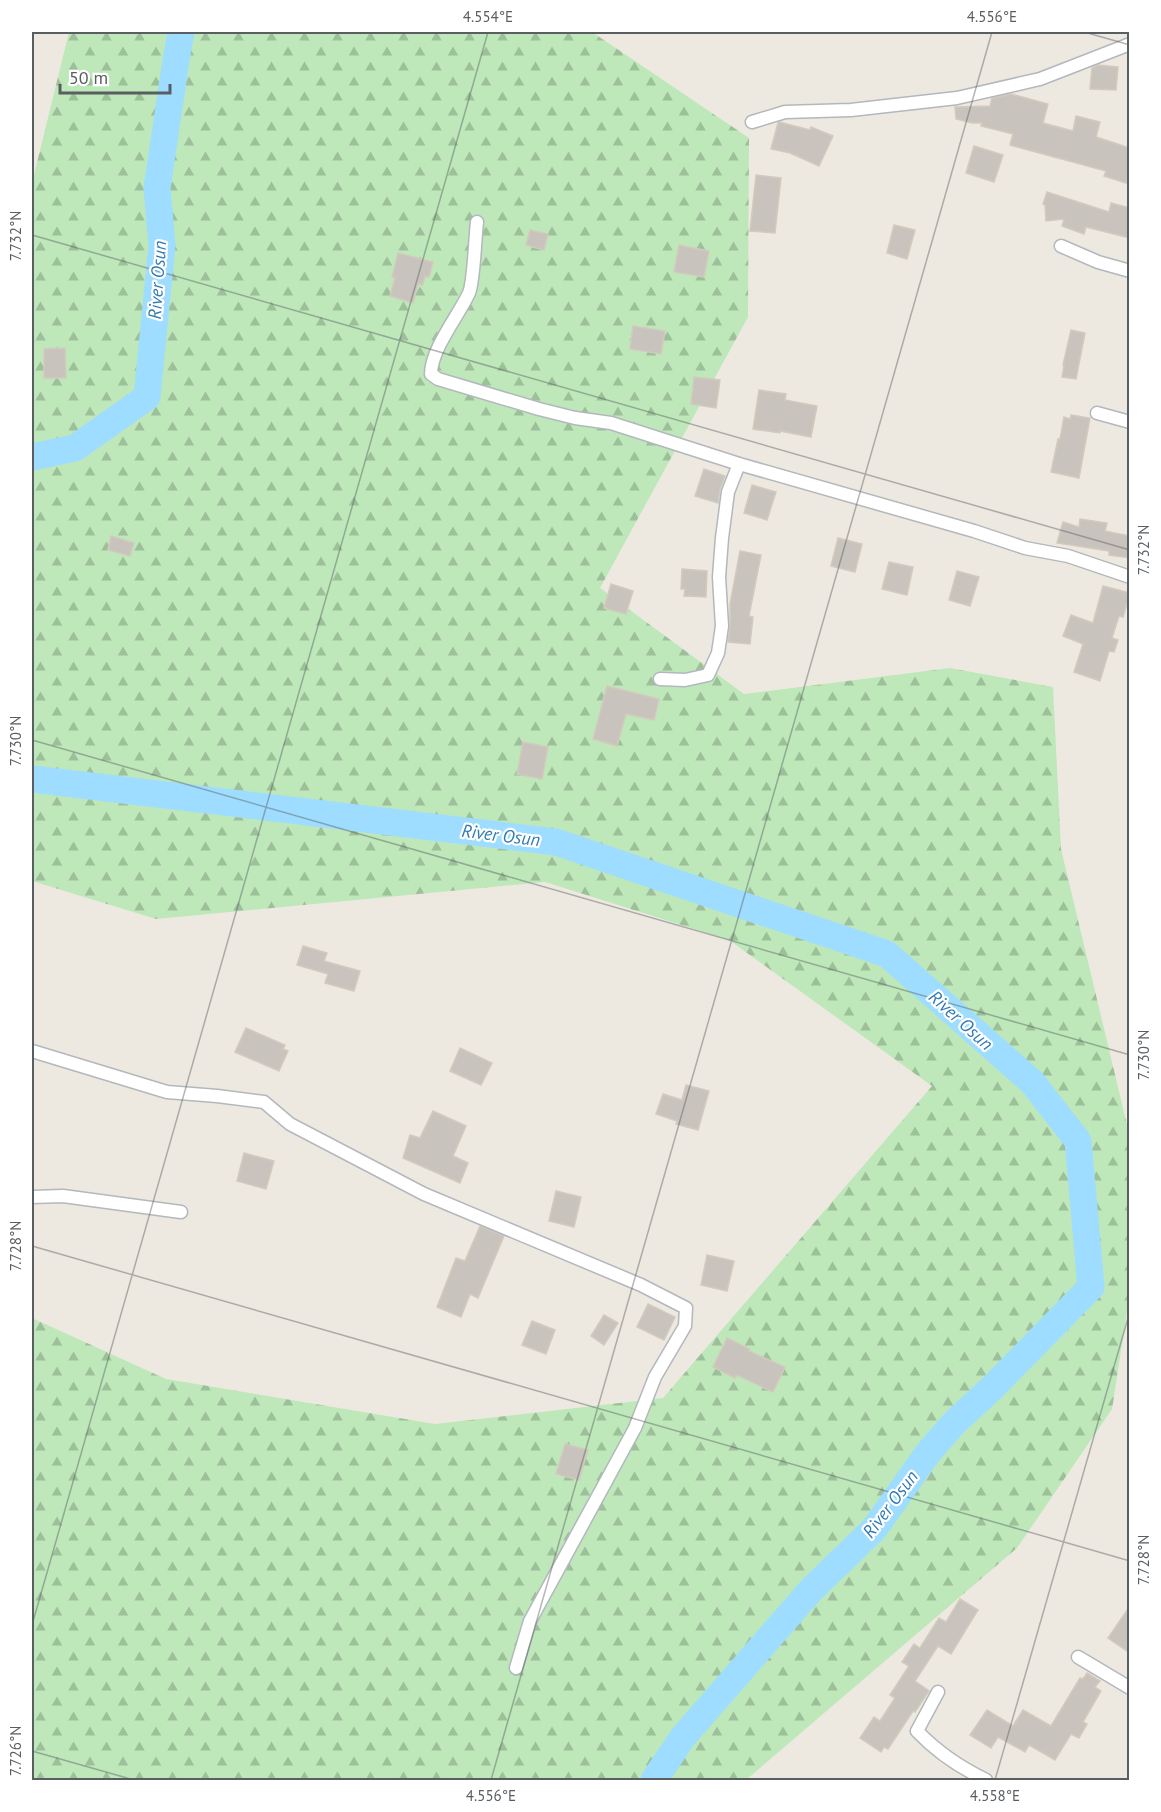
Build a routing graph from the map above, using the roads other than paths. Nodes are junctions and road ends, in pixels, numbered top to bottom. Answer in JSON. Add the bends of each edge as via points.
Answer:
{"nodes":[{"id":1,"x":1130,"y":44,"type":"edge"},
{"id":2,"x":752,"y":122,"type":"dead end"},
{"id":3,"x":477,"y":222,"type":"dead end"},
{"id":4,"x":1061,"y":246,"type":"dead end"},
{"id":5,"x":1130,"y":271,"type":"edge"},
{"id":6,"x":1097,"y":413,"type":"dead end"},
{"id":7,"x":1130,"y":422,"type":"edge"},
{"id":8,"x":739,"y":464,"type":"junction"},
{"id":9,"x":1130,"y":577,"type":"edge"},
{"id":10,"x":660,"y":679,"type":"dead end"},
{"id":11,"x":32,"y":1051,"type":"edge"},
{"id":12,"x":32,"y":1197,"type":"edge"},
{"id":13,"x":181,"y":1212,"type":"dead end"},
{"id":14,"x":1078,"y":1657,"type":"dead end"},
{"id":15,"x":516,"y":1668,"type":"dead end"},
{"id":16,"x":1130,"y":1688,"type":"edge"},
{"id":17,"x":938,"y":1692,"type":"dead end"},
{"id":18,"x":986,"y":1780,"type":"edge"}],
"edges":[{"from":1,"to":2,"type":"street","via":[[1040,79],[957,98],[851,111],[785,112]]},
{"from":3,"to":8,"type":"street","via":[[470,290],[444,337],[431,374],[475,391],[575,418],[611,423]]},
{"from":4,"to":5,"type":"street"},
{"from":6,"to":7,"type":"street"},
{"from":8,"to":9,"type":"street","via":[[1025,548],[1068,555]]},
{"from":8,"to":10,"type":"street","via":[[728,492],[722,538],[722,626],[718,653],[708,675],[685,680]]},
{"from":11,"to":15,"type":"street","via":[[167,1092],[264,1102],[290,1124],[424,1194],[686,1308],[685,1326],[655,1377],[635,1428],[530,1621]]},
{"from":12,"to":13,"type":"street","via":[[63,1196]]},
{"from":14,"to":16,"type":"street"},
{"from":17,"to":18,"type":"street","via":[[917,1731],[933,1748]]}]}
